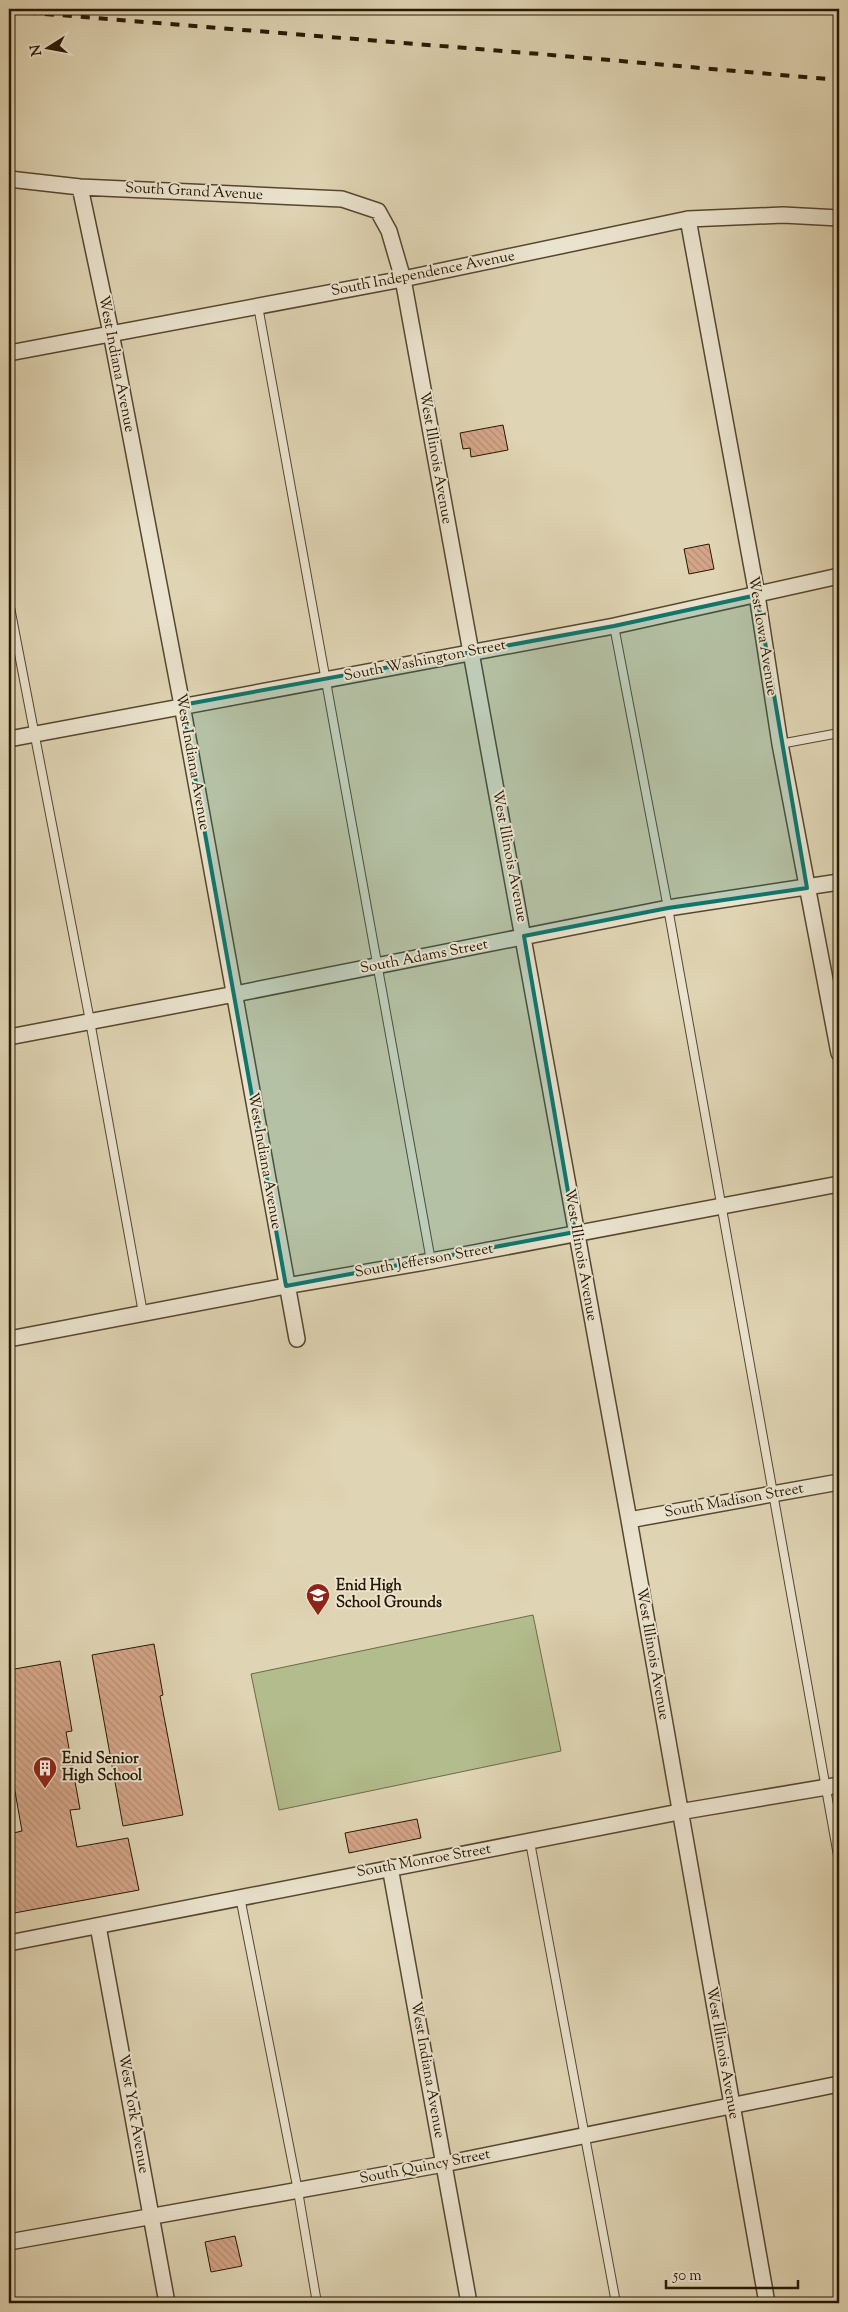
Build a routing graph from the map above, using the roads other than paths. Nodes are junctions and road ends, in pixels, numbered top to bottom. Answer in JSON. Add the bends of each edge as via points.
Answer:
{"nodes":[{"id":1,"x":9,"y":179,"type":"edge"},
{"id":2,"x":80,"y":186,"type":"junction"},
{"id":3,"x":378,"y":211,"type":"joint"},
{"id":4,"x":688,"y":218,"type":"junction"},
{"id":5,"x":839,"y":218,"type":"edge"},
{"id":6,"x":403,"y":279,"type":"junction"},
{"id":7,"x":258,"y":306,"type":"junction"},
{"id":8,"x":111,"y":333,"type":"junction"},
{"id":9,"x":9,"y":354,"type":"edge"},
{"id":10,"x":839,"y":576,"type":"edge"},
{"id":11,"x":756,"y":595,"type":"junction"},
{"id":12,"x":9,"y":602,"type":"edge"},
{"id":13,"x":614,"y":626,"type":"junction"},
{"id":14,"x":470,"y":653,"type":"junction"},
{"id":15,"x":326,"y":680,"type":"junction"},
{"id":16,"x":182,"y":705,"type":"junction"},
{"id":17,"x":839,"y":733,"type":"edge"},
{"id":18,"x":34,"y":734,"type":"junction"},
{"id":19,"x":9,"y":739,"type":"edge"},
{"id":20,"x":780,"y":744,"type":"junction"},
{"id":21,"x":839,"y":882,"type":"edge"},
{"id":22,"x":808,"y":888,"type":"junction"},
{"id":23,"x":668,"y":908,"type":"junction"},
{"id":24,"x":524,"y":936,"type":"junction"},
{"id":25,"x":377,"y":966,"type":"junction"},
{"id":26,"x":235,"y":994,"type":"junction"},
{"id":27,"x":90,"y":1022,"type":"junction"},
{"id":28,"x":838,"y":1034,"type":"edge"},
{"id":29,"x":9,"y":1036,"type":"edge"},
{"id":30,"x":839,"y":1053,"type":"edge"},
{"id":31,"x":839,"y":1184,"type":"edge"},
{"id":32,"x":720,"y":1206,"type":"junction"},
{"id":33,"x":575,"y":1232,"type":"junction"},
{"id":34,"x":431,"y":1261,"type":"junction"},
{"id":35,"x":286,"y":1286,"type":"junction"},
{"id":36,"x":143,"y":1313,"type":"junction"},
{"id":37,"x":9,"y":1339,"type":"edge"},
{"id":38,"x":297,"y":1339,"type":"dead end"},
{"id":39,"x":839,"y":1482,"type":"edge"},
{"id":40,"x":774,"y":1494,"type":"junction"},
{"id":41,"x":629,"y":1520,"type":"junction"},
{"id":42,"x":833,"y":1786,"type":"edge"},
{"id":43,"x":679,"y":1812,"type":"junction"},
{"id":44,"x":530,"y":1842,"type":"junction"},
{"id":45,"x":839,"y":1861,"type":"edge"},
{"id":46,"x":390,"y":1867,"type":"junction"},
{"id":47,"x":240,"y":1897,"type":"junction"},
{"id":48,"x":98,"y":1926,"type":"junction"},
{"id":49,"x":9,"y":1943,"type":"edge"},
{"id":50,"x":839,"y":2084,"type":"edge"},
{"id":51,"x":732,"y":2107,"type":"junction"},
{"id":52,"x":586,"y":2136,"type":"junction"},
{"id":53,"x":444,"y":2164,"type":"junction"},
{"id":54,"x":298,"y":2191,"type":"junction"},
{"id":55,"x":152,"y":2217,"type":"junction"},
{"id":56,"x":9,"y":2242,"type":"edge"},
{"id":57,"x":167,"y":2303,"type":"edge"},
{"id":58,"x":318,"y":2303,"type":"edge"},
{"id":59,"x":469,"y":2303,"type":"edge"},
{"id":60,"x":616,"y":2303,"type":"edge"},
{"id":61,"x":767,"y":2303,"type":"edge"}],
"edges":[{"from":1,"to":2,"type":"street","name":"South Grand Avenue"},
{"from":2,"to":3,"type":"street","name":"South Grand Avenue","via":[[342,199]]},
{"from":2,"to":8,"type":"street","name":"West Indiana Avenue"},
{"from":3,"to":6,"type":"street","name":"West Illinois Avenue","via":[[389,231]]},
{"from":4,"to":5,"type":"street","name":"South Independence Avenue","via":[[783,215]]},
{"from":4,"to":6,"type":"street","name":"South Independence Avenue"},
{"from":4,"to":11,"type":"street","name":"West Iowa Avenue"},
{"from":6,"to":7,"type":"street","name":"South Independence Avenue"},
{"from":6,"to":14,"type":"street","name":"West Illinois Avenue"},
{"from":7,"to":8,"type":"street","name":"South Independence Avenue"},
{"from":7,"to":15,"type":"lane"},
{"from":8,"to":9,"type":"street","name":"South Independence Avenue"},
{"from":8,"to":16,"type":"street","name":"West Indiana Avenue"},
{"from":10,"to":11,"type":"street","name":"South Washington Street"},
{"from":11,"to":13,"type":"street","name":"South Washington Street"},
{"from":11,"to":20,"type":"street","name":"West Iowa Avenue"},
{"from":12,"to":18,"type":"lane"},
{"from":13,"to":14,"type":"street","name":"South Washington Street"},
{"from":13,"to":23,"type":"lane"},
{"from":14,"to":15,"type":"street","name":"South Washington Street"},
{"from":14,"to":24,"type":"street","name":"West Illinois Avenue"},
{"from":15,"to":16,"type":"street","name":"South Washington Street"},
{"from":15,"to":25,"type":"lane"},
{"from":16,"to":18,"type":"street","name":"South Washington Street"},
{"from":16,"to":26,"type":"street","name":"West Indiana Avenue"},
{"from":17,"to":20,"type":"lane"},
{"from":18,"to":19,"type":"street","name":"South Washington Street"},
{"from":18,"to":27,"type":"lane"},
{"from":20,"to":22,"type":"street","name":"West Iowa Avenue"},
{"from":21,"to":22,"type":"street","name":"South Adams Street"},
{"from":22,"to":23,"type":"street","name":"South Adams Street"},
{"from":22,"to":28,"type":"street","name":"West Iowa Avenue"},
{"from":23,"to":24,"type":"street","name":"South Adams Street"},
{"from":23,"to":32,"type":"lane"},
{"from":24,"to":25,"type":"street","name":"South Adams Street"},
{"from":24,"to":33,"type":"street","name":"West Illinois Avenue"},
{"from":25,"to":26,"type":"street","name":"South Adams Street"},
{"from":25,"to":34,"type":"lane"},
{"from":26,"to":27,"type":"street","name":"South Adams Street"},
{"from":26,"to":35,"type":"street","name":"West Indiana Avenue"},
{"from":27,"to":29,"type":"street","name":"South Adams Street"},
{"from":27,"to":36,"type":"lane"},
{"from":28,"to":30,"type":"street","name":"West Iowa Avenue"},
{"from":31,"to":32,"type":"street","name":"South Jefferson Street"},
{"from":32,"to":33,"type":"street","name":"South Jefferson Street"},
{"from":32,"to":40,"type":"lane"},
{"from":33,"to":34,"type":"street","name":"South Jefferson Street"},
{"from":33,"to":41,"type":"street","name":"West Illinois Avenue"},
{"from":34,"to":35,"type":"street","name":"South Jefferson Street"},
{"from":35,"to":36,"type":"street","name":"South Jefferson Street"},
{"from":35,"to":38,"type":"street","name":"West Indiana Avenue"},
{"from":36,"to":37,"type":"street","name":"South Jefferson Street"},
{"from":39,"to":40,"type":"street","name":"South Madison Street"},
{"from":40,"to":41,"type":"street","name":"South Madison Street"},
{"from":40,"to":42,"type":"lane"},
{"from":41,"to":43,"type":"street","name":"West Illinois Avenue"},
{"from":42,"to":43,"type":"street","name":"South Monroe Street"},
{"from":42,"to":45,"type":"lane"},
{"from":43,"to":44,"type":"street","name":"South Monroe Street"},
{"from":43,"to":51,"type":"street","name":"West Illinois Avenue"},
{"from":44,"to":46,"type":"street","name":"South Monroe Street"},
{"from":44,"to":52,"type":"lane"},
{"from":46,"to":47,"type":"street","name":"South Monroe Street"},
{"from":46,"to":53,"type":"street","name":"West Indiana Avenue"},
{"from":47,"to":48,"type":"street","name":"South Monroe Street"},
{"from":47,"to":54,"type":"lane"},
{"from":48,"to":49,"type":"street","name":"South Monroe Street"},
{"from":48,"to":55,"type":"street","name":"West York Avenue"},
{"from":50,"to":51,"type":"street","name":"South Quincy Street"},
{"from":51,"to":52,"type":"street","name":"South Quincy Street"},
{"from":51,"to":61,"type":"street","name":"West Illinois Avenue"},
{"from":52,"to":53,"type":"street","name":"South Quincy Street"},
{"from":52,"to":60,"type":"lane"},
{"from":53,"to":54,"type":"street","name":"South Quincy Street"},
{"from":53,"to":59,"type":"street","name":"West Indiana Avenue"},
{"from":54,"to":55,"type":"street","name":"South Quincy Street"},
{"from":54,"to":58,"type":"lane"},
{"from":55,"to":56,"type":"street","name":"South Quincy Street"},
{"from":55,"to":57,"type":"street","name":"West York Avenue"}]}
